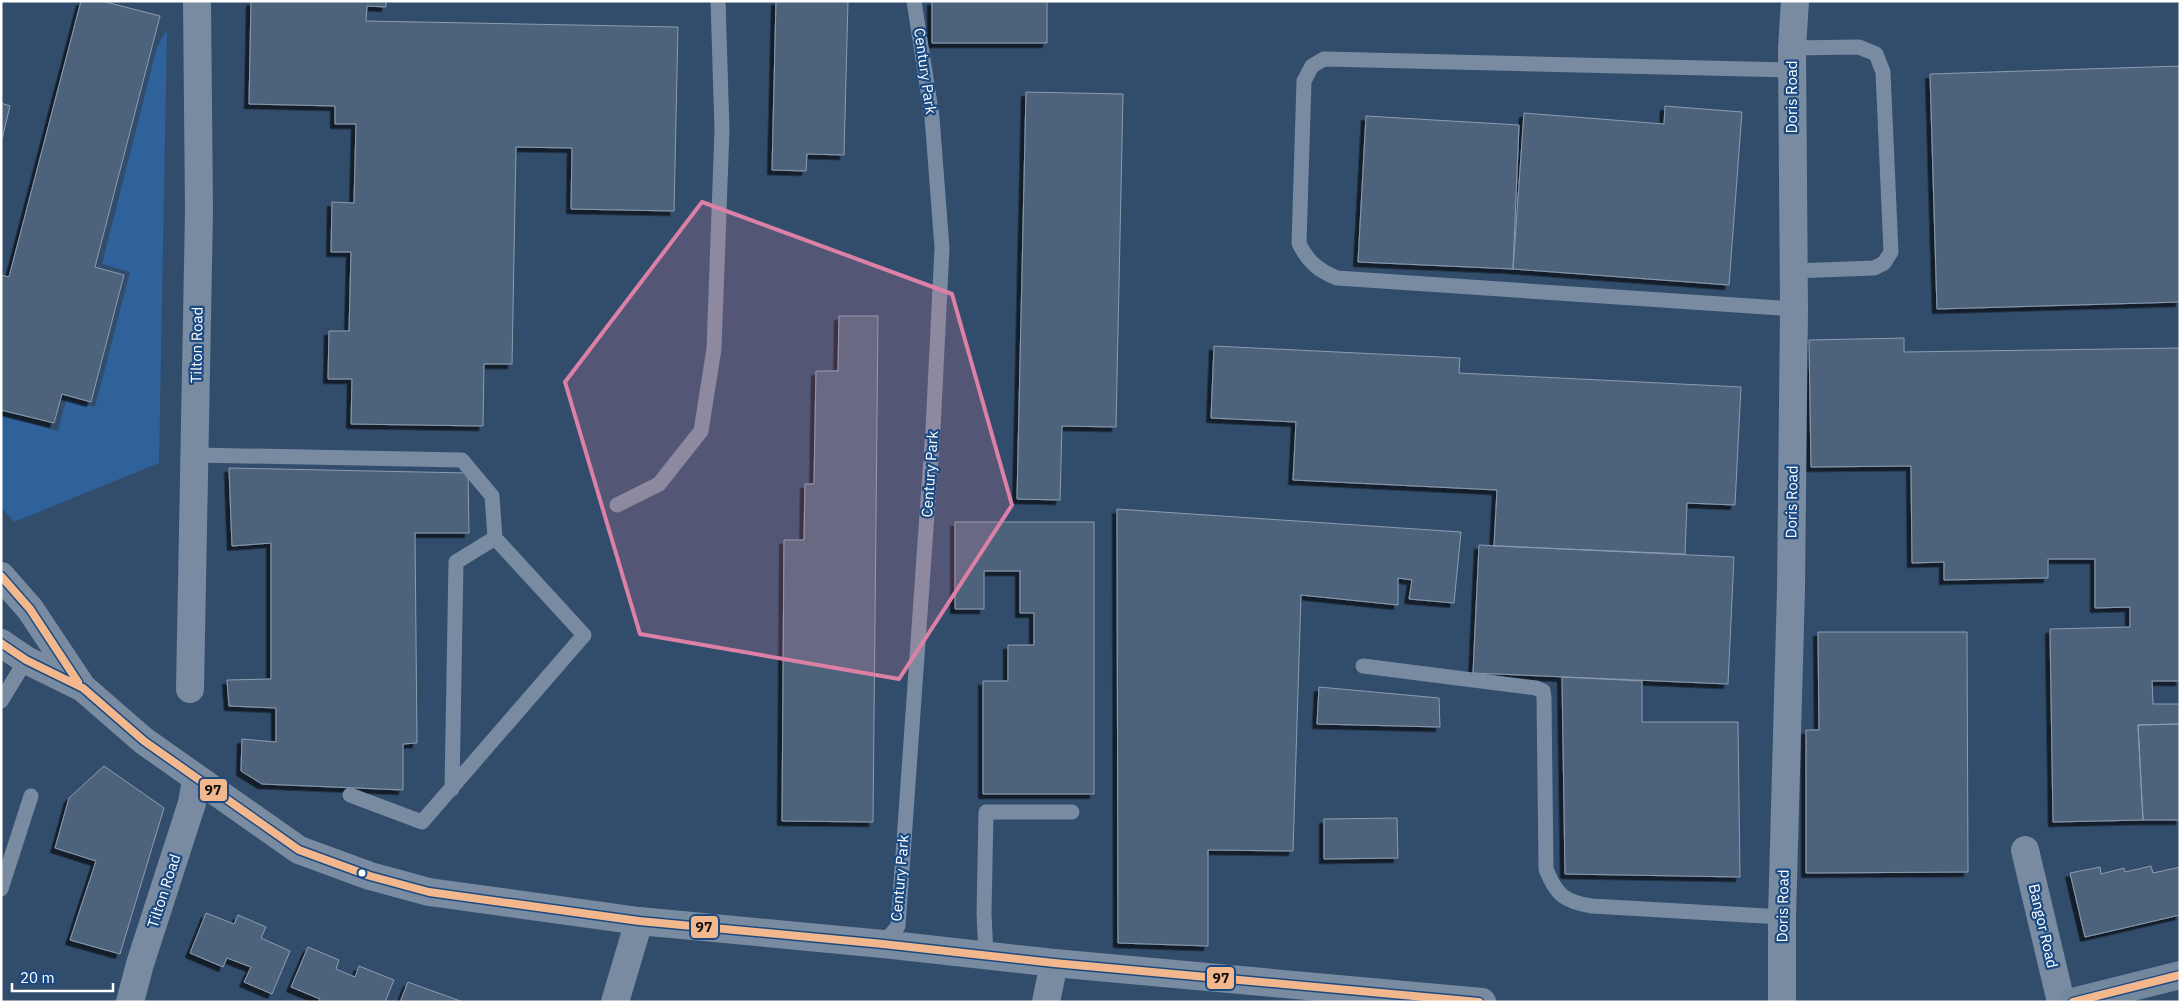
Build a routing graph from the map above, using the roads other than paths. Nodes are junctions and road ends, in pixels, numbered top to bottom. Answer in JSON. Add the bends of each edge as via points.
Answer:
{"nodes":[{"id":1,"x":197,"y":1,"type":"edge"},
{"id":2,"x":718,"y":1,"type":"edge"},
{"id":3,"x":914,"y":1,"type":"edge"},
{"id":4,"x":1795,"y":1,"type":"edge"},
{"id":5,"x":1792,"y":59,"type":"junction"},
{"id":6,"x":1793,"y":271,"type":"junction"},
{"id":7,"x":1794,"y":309,"type":"junction"},
{"id":8,"x":194,"y":455,"type":"junction"},
{"id":9,"x":617,"y":506,"type":"dead end"},
{"id":10,"x":494,"y":538,"type":"junction"},
{"id":11,"x":1,"y":576,"type":"edge"},
{"id":12,"x":1,"y":643,"type":"edge"},
{"id":13,"x":26,"y":660,"type":"junction"},
{"id":14,"x":1362,"y":666,"type":"dead end"},
{"id":15,"x":83,"y":688,"type":"junction"},
{"id":16,"x":190,"y":689,"type":"dead end"},
{"id":17,"x":1,"y":701,"type":"edge"},
{"id":18,"x":196,"y":780,"type":"junction"},
{"id":19,"x":452,"y":788,"type":"junction"},
{"id":20,"x":350,"y":795,"type":"dead end"},
{"id":21,"x":31,"y":796,"type":"dead end"},
{"id":22,"x":1072,"y":812,"type":"dead end"},
{"id":23,"x":2025,"y":850,"type":"dead end"},
{"id":24,"x":1,"y":889,"type":"edge"},
{"id":25,"x":1782,"y":917,"type":"junction"},
{"id":26,"x":639,"y":920,"type":"junction"},
{"id":27,"x":883,"y":944,"type":"junction"},
{"id":28,"x":986,"y":955,"type":"junction"},
{"id":29,"x":1054,"y":963,"type":"junction"},
{"id":30,"x":2180,"y":975,"type":"edge"},
{"id":31,"x":130,"y":1002,"type":"edge"},
{"id":32,"x":615,"y":1002,"type":"edge"},
{"id":33,"x":1046,"y":1002,"type":"edge"},
{"id":34,"x":1482,"y":1002,"type":"edge"},
{"id":35,"x":1782,"y":1002,"type":"edge"},
{"id":36,"x":2061,"y":1002,"type":"edge"},
{"id":37,"x":2072,"y":1002,"type":"edge"}],
"edges":[{"from":1,"to":8,"type":"street","name":"Tilton Road","via":[[199,211]]},
{"from":2,"to":9,"type":"lane","via":[[722,130],[714,349],[701,431],[660,484]]},
{"from":3,"to":27,"type":"lane","name":"Century Park","via":[[932,117],[942,248],[933,429],[898,926]]},
{"from":4,"to":5,"type":"street","name":"Doris Road"},
{"from":5,"to":6,"type":"street","name":"Doris Road"},
{"from":5,"to":6,"type":"lane","via":[[1860,47],[1876,54],[1883,72],[1891,252],[1884,263],[1874,268]]},
{"from":5,"to":7,"type":"lane","via":[[1324,59],[1312,66],[1304,81],[1299,243],[1322,272],[1338,278]]},
{"from":6,"to":7,"type":"street","name":"Doris Road"},
{"from":7,"to":25,"type":"street","name":"Doris Road","via":[[1791,589]]},
{"from":8,"to":10,"type":"lane","via":[[462,460],[492,496]]},
{"from":8,"to":16,"type":"street","name":"Tilton Road"},
{"from":10,"to":19,"type":"lane","via":[[456,562]]},
{"from":10,"to":19,"type":"lane","via":[[584,635]]},
{"from":11,"to":15,"type":"street","via":[[30,609]]},
{"from":12,"to":13,"type":"street"},
{"from":13,"to":15,"type":"street"},
{"from":13,"to":17,"type":"lane"},
{"from":14,"to":25,"type":"lane","via":[[1542,691],[1546,869],[1553,887],[1574,904]]},
{"from":15,"to":18,"type":"street","via":[[144,741]]},
{"from":18,"to":26,"type":"street","via":[[299,850],[370,876],[429,892]]},
{"from":18,"to":31,"type":"street","name":"Tilton Road","via":[[192,803]]},
{"from":19,"to":20,"type":"lane","via":[[422,822]]},
{"from":21,"to":24,"type":"lane"},
{"from":22,"to":28,"type":"lane","via":[[986,812]]},
{"from":23,"to":36,"type":"street","name":"Bangor Road"},
{"from":25,"to":35,"type":"street","name":"Doris Road"},
{"from":26,"to":27,"type":"street"},
{"from":26,"to":32,"type":"street"},
{"from":27,"to":28,"type":"street"},
{"from":28,"to":29,"type":"street"},
{"from":29,"to":33,"type":"street"},
{"from":29,"to":34,"type":"street"},
{"from":30,"to":37,"type":"main road"}]}
